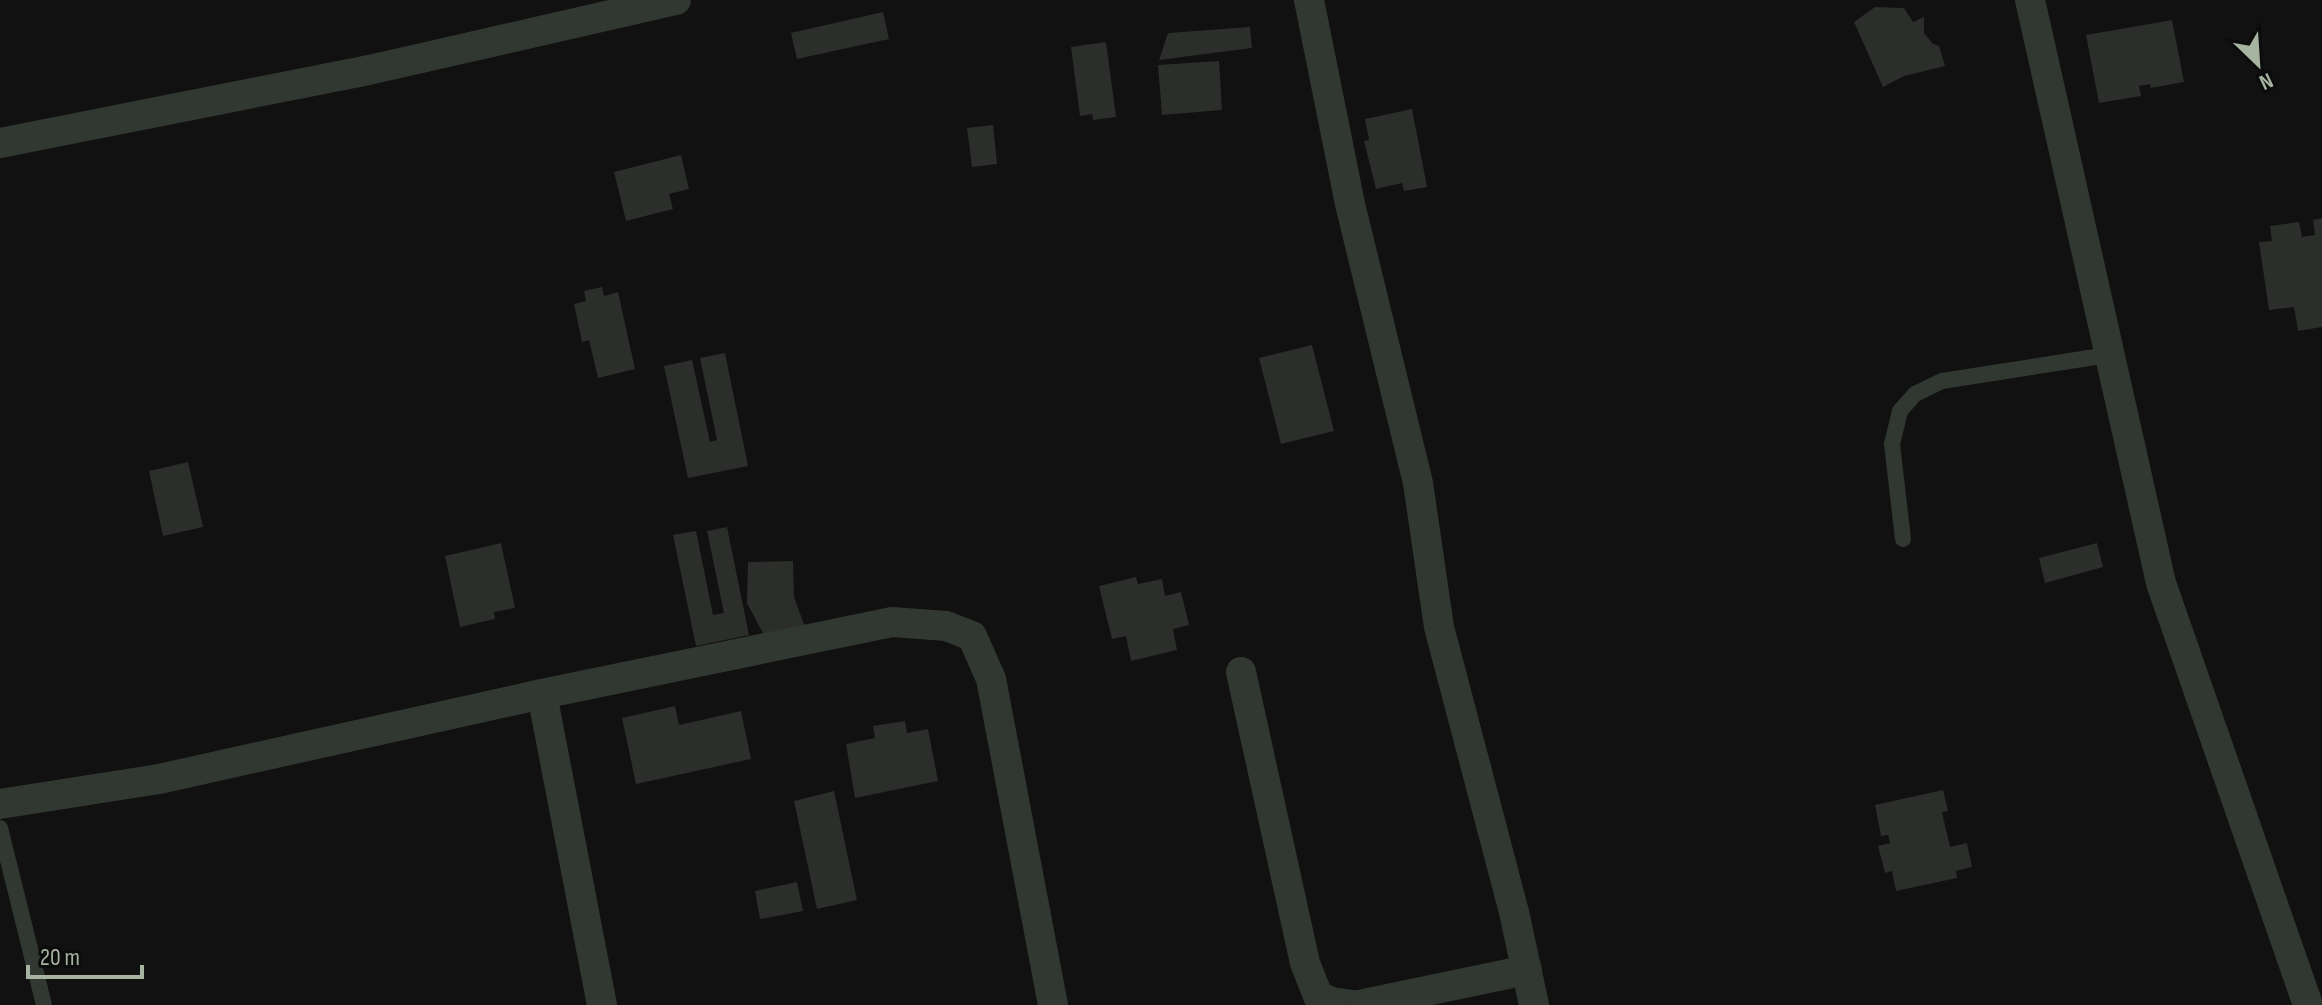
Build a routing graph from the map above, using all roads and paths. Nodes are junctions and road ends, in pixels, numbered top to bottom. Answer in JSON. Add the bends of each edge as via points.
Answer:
{"nodes":[{"id":1,"x":676,"y":0,"type":"edge"},
{"id":2,"x":1309,"y":0,"type":"edge"},
{"id":3,"x":2030,"y":0,"type":"edge"},
{"id":4,"x":0,"y":143,"type":"edge"},
{"id":5,"x":2108,"y":355,"type":"junction"},
{"id":6,"x":1903,"y":539,"type":"dead end"},
{"id":7,"x":1241,"y":672,"type":"dead end"},
{"id":8,"x":542,"y":694,"type":"junction"},
{"id":9,"x":0,"y":804,"type":"edge"},
{"id":10,"x":0,"y":828,"type":"edge"},
{"id":11,"x":1527,"y":970,"type":"junction"},
{"id":12,"x":44,"y":1005,"type":"edge"},
{"id":13,"x":602,"y":1005,"type":"edge"},
{"id":14,"x":1053,"y":1005,"type":"edge"},
{"id":15,"x":1356,"y":1005,"type":"edge"},
{"id":16,"x":1534,"y":1005,"type":"edge"},
{"id":17,"x":2308,"y":1005,"type":"edge"}],
"edges":[{"from":1,"to":4,"type":"street","via":[[369,70]]},
{"from":2,"to":11,"type":"street","via":[[1350,204],[1418,483],[1439,627]]},
{"from":3,"to":5,"type":"street"},
{"from":5,"to":6,"type":"lane","via":[[1942,381],[1915,394],[1900,411],[1892,444]]},
{"from":5,"to":17,"type":"street","via":[[2161,583]]},
{"from":7,"to":15,"type":"street","via":[[1305,963],[1318,996]]},
{"from":8,"to":9,"type":"street","via":[[159,779]]},
{"from":8,"to":13,"type":"street"},
{"from":8,"to":14,"type":"street","via":[[892,622],[946,626],[972,636],[991,679]]},
{"from":10,"to":12,"type":"lane"},
{"from":11,"to":15,"type":"street"},
{"from":11,"to":16,"type":"street"}]}
